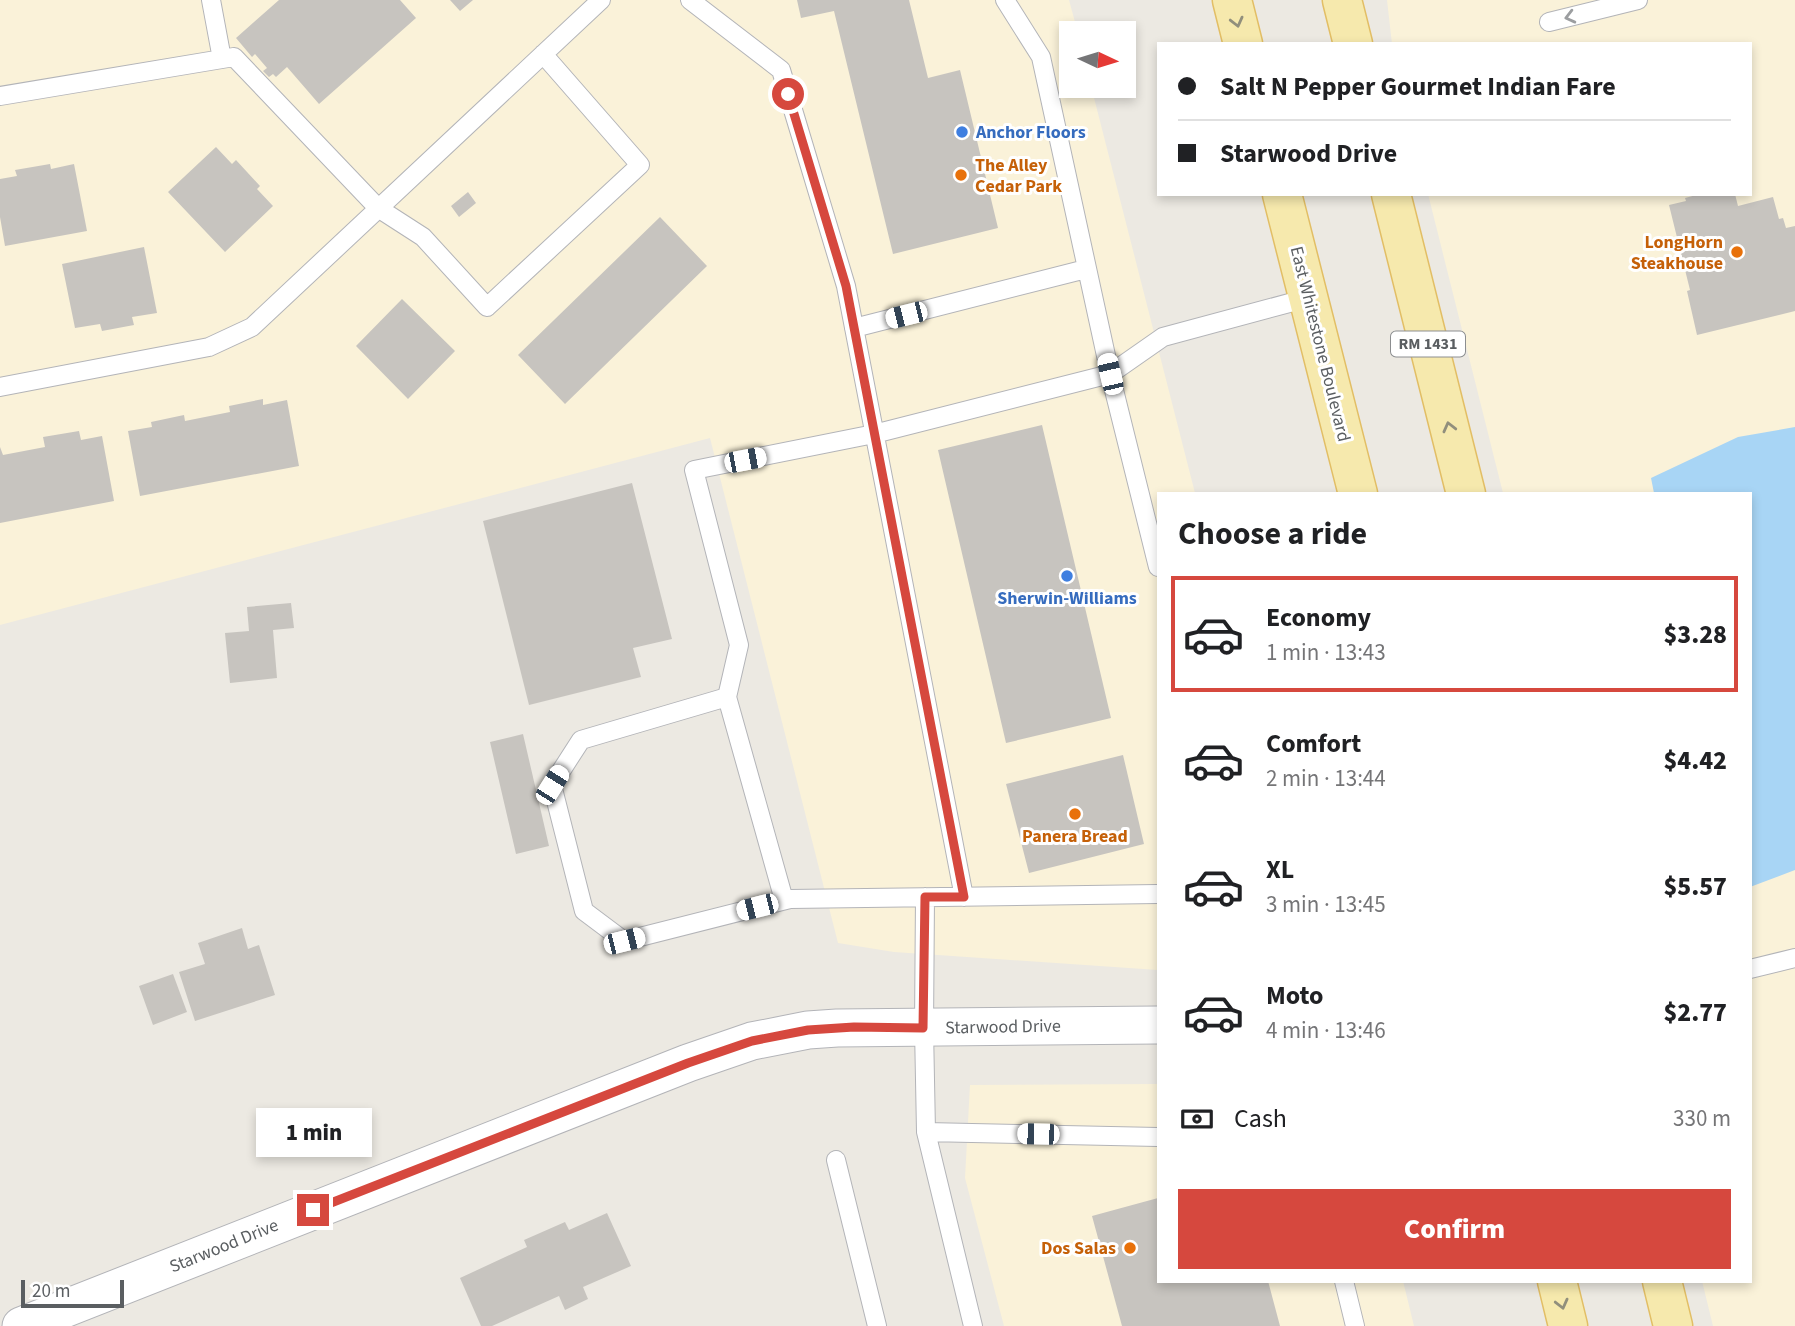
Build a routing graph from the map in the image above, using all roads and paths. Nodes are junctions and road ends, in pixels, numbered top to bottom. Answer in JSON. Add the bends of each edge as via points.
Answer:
{"nodes":[{"id":1,"x":211,"y":0,"type":"edge"},
{"id":2,"x":601,"y":0,"type":"edge"},
{"id":3,"x":690,"y":0,"type":"edge"},
{"id":4,"x":1005,"y":0,"type":"edge"},
{"id":5,"x":1232,"y":0,"type":"edge"},
{"id":6,"x":1342,"y":0,"type":"edge"},
{"id":7,"x":1638,"y":0,"type":"edge"},
{"id":8,"x":1549,"y":22,"type":"dead end"},
{"id":9,"x":1242,"y":42,"type":"edge"},
{"id":10,"x":1352,"y":42,"type":"edge"},
{"id":11,"x":544,"y":54,"type":"junction"},
{"id":12,"x":222,"y":60,"type":"junction"},
{"id":13,"x":0,"y":96,"type":"edge"},
{"id":14,"x":1282,"y":196,"type":"edge"},
{"id":15,"x":1392,"y":196,"type":"edge"},
{"id":16,"x":378,"y":208,"type":"junction"},
{"id":17,"x":1086,"y":269,"type":"junction"},
{"id":18,"x":1308,"y":298,"type":"junction"},
{"id":19,"x":854,"y":328,"type":"junction"},
{"id":20,"x":1110,"y":374,"type":"junction"},
{"id":21,"x":0,"y":387,"type":"edge"},
{"id":22,"x":874,"y":434,"type":"junction"},
{"id":23,"x":1357,"y":492,"type":"edge"},
{"id":24,"x":1466,"y":492,"type":"edge"},
{"id":25,"x":1157,"y":563,"type":"edge"},
{"id":26,"x":727,"y":698,"type":"junction"},
{"id":27,"x":1157,"y":894,"type":"edge"},
{"id":28,"x":925,"y":897,"type":"junction"},
{"id":29,"x":964,"y":897,"type":"junction"},
{"id":30,"x":784,"y":900,"type":"junction"},
{"id":31,"x":1795,"y":958,"type":"edge"},
{"id":32,"x":1752,"y":969,"type":"edge"},
{"id":33,"x":1157,"y":1025,"type":"edge"},
{"id":34,"x":923,"y":1028,"type":"junction"},
{"id":35,"x":926,"y":1132,"type":"junction"},
{"id":36,"x":1157,"y":1137,"type":"edge"},
{"id":37,"x":836,"y":1160,"type":"dead end"},
{"id":38,"x":1344,"y":1283,"type":"edge"},
{"id":39,"x":1557,"y":1283,"type":"edge"},
{"id":40,"x":1662,"y":1283,"type":"edge"},
{"id":41,"x":21,"y":1326,"type":"edge"},
{"id":42,"x":877,"y":1326,"type":"edge"},
{"id":43,"x":973,"y":1326,"type":"edge"},
{"id":44,"x":1355,"y":1326,"type":"edge"},
{"id":45,"x":1568,"y":1326,"type":"edge"},
{"id":46,"x":1673,"y":1326,"type":"edge"}],
"edges":[{"from":1,"to":12,"type":"lane"},
{"from":2,"to":11,"type":"lane"},
{"from":3,"to":19,"type":"lane","via":[[781,70],[846,286]]},
{"from":4,"to":17,"type":"lane","via":[[1041,57]]},
{"from":5,"to":9,"type":"main road","one_way":true},
{"from":6,"to":10,"type":"main road"},
{"from":7,"to":8,"type":"lane","one_way":true},
{"from":11,"to":16,"type":"lane"},
{"from":11,"to":16,"type":"lane","via":[[640,165],[487,307],[423,237]]},
{"from":12,"to":13,"type":"lane"},
{"from":12,"to":16,"type":"lane","via":[[234,57]]},
{"from":14,"to":18,"type":"main road","name":"East Whitestone Boulevard"},
{"from":24,"to":15,"type":"main road","number":"RM 1431","one_way":true},
{"from":16,"to":21,"type":"lane","via":[[252,327],[209,346]]},
{"from":17,"to":19,"type":"lane"},
{"from":17,"to":20,"type":"lane"},
{"from":18,"to":20,"type":"lane","via":[[1163,337]]},
{"from":18,"to":23,"type":"main road","name":"East Whitestone Boulevard"},
{"from":19,"to":22,"type":"lane"},
{"from":20,"to":22,"type":"lane"},
{"from":20,"to":25,"type":"lane"},
{"from":22,"to":26,"type":"lane","via":[[694,470],[739,645]]},
{"from":22,"to":29,"type":"lane"},
{"from":26,"to":30,"type":"lane"},
{"from":26,"to":30,"type":"lane","via":[[581,740],[552,785],[584,911],[624,941]]},
{"from":27,"to":29,"type":"lane"},
{"from":28,"to":29,"type":"lane"},
{"from":28,"to":30,"type":"lane"},
{"from":28,"to":34,"type":"lane"},
{"from":31,"to":32,"type":"lane"},
{"from":33,"to":34,"type":"street","name":"Starwood Drive"},
{"from":34,"to":35,"type":"lane"},
{"from":34,"to":41,"type":"street","name":"Starwood Drive","via":[[808,1030],[752,1041]]},
{"from":35,"to":36,"type":"lane"},
{"from":35,"to":43,"type":"lane"},
{"from":37,"to":42,"type":"lane"},
{"from":38,"to":44,"type":"lane"},
{"from":39,"to":45,"type":"main road","one_way":true},
{"from":40,"to":46,"type":"main road"}]}
